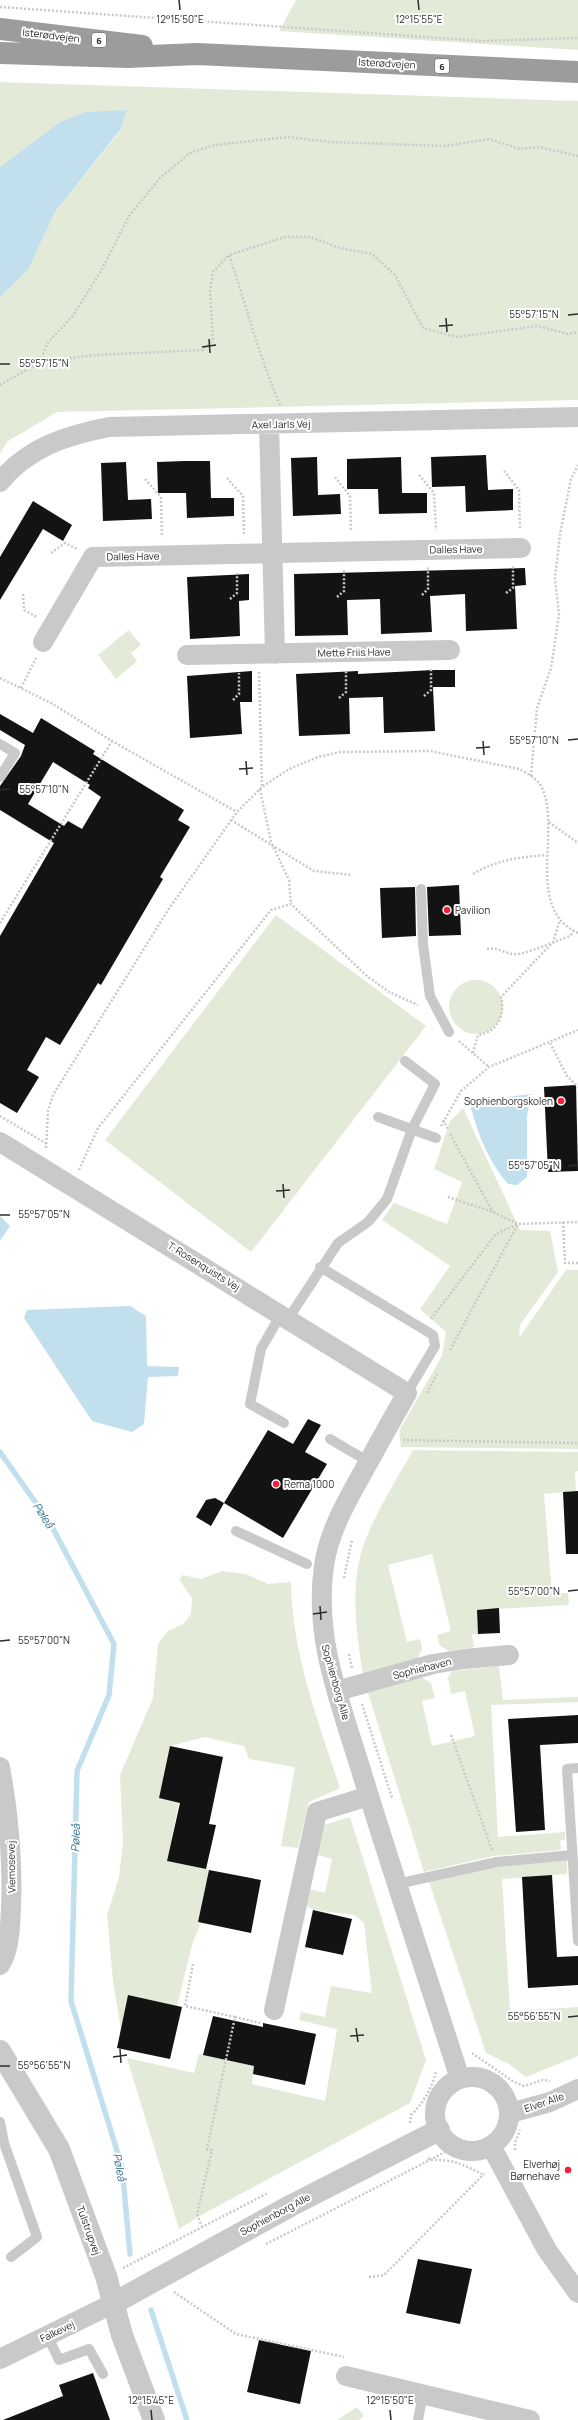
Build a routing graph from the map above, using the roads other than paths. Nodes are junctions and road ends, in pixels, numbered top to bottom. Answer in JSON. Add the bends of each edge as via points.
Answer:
{"nodes":[{"id":1,"x":0,"y":29,"type":"edge"},
{"id":2,"x":0,"y":53,"type":"edge"},
{"id":3,"x":197,"y":54,"type":"junction"},
{"id":4,"x":70,"y":57,"type":"junction"},
{"id":5,"x":0,"y":64,"type":"edge"},
{"id":6,"x":578,"y":72,"type":"edge"},
{"id":7,"x":578,"y":417,"type":"edge"},
{"id":8,"x":269,"y":424,"type":"junction"},
{"id":9,"x":0,"y":482,"type":"edge"},
{"id":10,"x":517,"y":548,"type":"road end"},
{"id":11,"x":271,"y":553,"type":"junction"},
{"id":12,"x":48,"y":634,"type":"road end"},
{"id":13,"x":450,"y":650,"type":"dead end"},
{"id":14,"x":267,"y":654,"type":"junction"},
{"id":15,"x":187,"y":655,"type":"dead end"},
{"id":16,"x":0,"y":744,"type":"edge"},
{"id":17,"x":0,"y":777,"type":"edge"},
{"id":18,"x":421,"y":889,"type":"dead end"},
{"id":19,"x":449,"y":1032,"type":"road end"},
{"id":20,"x":405,"y":1061,"type":"dead end"},
{"id":21,"x":378,"y":1117,"type":"dead end"},
{"id":22,"x":412,"y":1129,"type":"junction"},
{"id":23,"x":436,"y":1138,"type":"road end"},
{"id":24,"x":0,"y":1142,"type":"edge"},
{"id":25,"x":320,"y":1267,"type":"junction"},
{"id":26,"x":285,"y":1316,"type":"junction"},
{"id":27,"x":416,"y":1395,"type":"junction"},
{"id":28,"x":284,"y":1423,"type":"dead end"},
{"id":29,"x":330,"y":1439,"type":"dead end"},
{"id":30,"x":369,"y":1462,"type":"junction"},
{"id":31,"x":236,"y":1531,"type":"dead end"},
{"id":32,"x":307,"y":1564,"type":"dead end"},
{"id":33,"x":509,"y":1655,"type":"dead end"},
{"id":34,"x":337,"y":1691,"type":"junction"},
{"id":35,"x":0,"y":1767,"type":"edge"},
{"id":36,"x":578,"y":1768,"type":"edge"},
{"id":37,"x":369,"y":1796,"type":"junction"},
{"id":38,"x":572,"y":1855,"type":"junction"},
{"id":39,"x":396,"y":1884,"type":"junction"},
{"id":40,"x":578,"y":1941,"type":"edge"},
{"id":41,"x":0,"y":1965,"type":"edge"},
{"id":42,"x":274,"y":2010,"type":"dead end"},
{"id":43,"x":0,"y":2051,"type":"edge"},
{"id":44,"x":460,"y":2079,"type":"junction"},
{"id":45,"x":578,"y":2089,"type":"edge"},
{"id":46,"x":510,"y":2113,"type":"junction"},
{"id":47,"x":0,"y":2122,"type":"edge"},
{"id":48,"x":439,"y":2130,"type":"junction"},
{"id":49,"x":491,"y":2146,"type":"junction"},
{"id":50,"x":11,"y":2257,"type":"dead end"},
{"id":51,"x":578,"y":2292,"type":"edge"},
{"id":52,"x":114,"y":2303,"type":"junction"},
{"id":53,"x":47,"y":2335,"type":"junction"},
{"id":54,"x":0,"y":2359,"type":"edge"},
{"id":55,"x":348,"y":2367,"type":"road end"},
{"id":56,"x":103,"y":2374,"type":"dead end"},
{"id":57,"x":423,"y":2394,"type":"junction"},
{"id":58,"x":154,"y":2420,"type":"edge"},
{"id":59,"x":418,"y":2420,"type":"edge"},
{"id":60,"x":530,"y":2420,"type":"edge"}],
"edges":[{"from":1,"to":3,"type":"highway","name":"Isterødvejen","number":"6"},
{"from":2,"to":4,"type":"highway","name":"Isterødvejen"},
{"from":3,"to":4,"type":"highway","name":"Isterødvejen"},
{"from":3,"to":6,"type":"highway","name":"Isterødvejen","number":"6"},
{"from":4,"to":5,"type":"highway"},
{"from":7,"to":8,"type":"street","name":"Axel Jarls Vej"},
{"from":8,"to":9,"type":"street","name":"Axel Jarls Vej","via":[[109,427],[70,435],[34,452]]},
{"from":8,"to":11,"type":"street"},
{"from":10,"to":11,"type":"street","name":"Dalles Have"},
{"from":11,"to":12,"type":"street","name":"Dalles Have","via":[[93,557]]},
{"from":11,"to":14,"type":"street"},
{"from":13,"to":14,"type":"street","name":"Mette Friis Have"},
{"from":14,"to":15,"type":"street","name":"Mette Friis Have"},
{"from":16,"to":17,"type":"lane","via":[[15,753]]},
{"from":18,"to":19,"type":"lane","via":[[423,944],[430,996]]},
{"from":20,"to":22,"type":"lane","via":[[435,1084]]},
{"from":21,"to":22,"type":"lane"},
{"from":22,"to":23,"type":"lane"},
{"from":22,"to":25,"type":"lane","via":[[387,1199],[368,1222],[338,1242]]},
{"from":24,"to":26,"type":"street","name":"T. Rosenquists Vej"},
{"from":25,"to":26,"type":"lane"},
{"from":25,"to":27,"type":"lane","via":[[433,1335],[434,1346]]},
{"from":26,"to":27,"type":"street","name":"T. Rosenquists Vej"},
{"from":26,"to":28,"type":"lane","via":[[261,1349],[250,1404]]},
{"from":27,"to":30,"type":"street","name":"Sophienborg Alle"},
{"from":29,"to":30,"type":"lane"},
{"from":30,"to":34,"type":"street","name":"Sophienborg Alle","via":[[345,1504],[332,1534],[324,1565],[320,1602],[324,1643]]},
{"from":31,"to":32,"type":"lane"},
{"from":33,"to":34,"type":"street","name":"Sophiehaven","via":[[433,1664]]},
{"from":34,"to":37,"type":"street","name":"Sophienborg Alle"},
{"from":35,"to":41,"type":"street","name":"Viemosevej","via":[[9,1816],[12,1867],[10,1934]]},
{"from":36,"to":38,"type":"lane","via":[[567,1769]]},
{"from":37,"to":39,"type":"street","name":"Sophienborg Alle"},
{"from":37,"to":42,"type":"street","via":[[317,1812]]},
{"from":38,"to":39,"type":"lane","via":[[497,1862]]},
{"from":38,"to":40,"type":"lane"},
{"from":39,"to":44,"type":"street","name":"Sophienborg Alle","via":[[463,2055]]},
{"from":43,"to":52,"type":"street","name":"Tulstrupvej","via":[[59,2149]]},
{"from":44,"to":46,"type":"street","via":[[480,2077],[492,2082],[502,2091]]},
{"from":44,"to":48,"type":"street","via":[[448,2086],[438,2099],[436,2119]]},
{"from":45,"to":46,"type":"street","name":"Elver Alle","via":[[550,2102]]},
{"from":46,"to":49,"type":"street","via":[[507,2128]]},
{"from":47,"to":50,"type":"lane","via":[[4,2142],[37,2237]]},
{"from":48,"to":49,"type":"street","via":[[455,2147],[479,2150]]},
{"from":48,"to":52,"type":"street","name":"Sophienborg Alle","via":[[292,2205]]},
{"from":49,"to":51,"type":"street","via":[[548,2250]]},
{"from":52,"to":53,"type":"street","name":"Falkevej"},
{"from":52,"to":58,"type":"street","name":"Tulstrupvej","via":[[122,2335]]},
{"from":53,"to":54,"type":"street","name":"Falkevej"},
{"from":53,"to":56,"type":"lane","via":[[58,2360],[89,2349]]},
{"from":55,"to":57,"type":"street"},
{"from":57,"to":59,"type":"lane"},
{"from":57,"to":60,"type":"street"}]}
